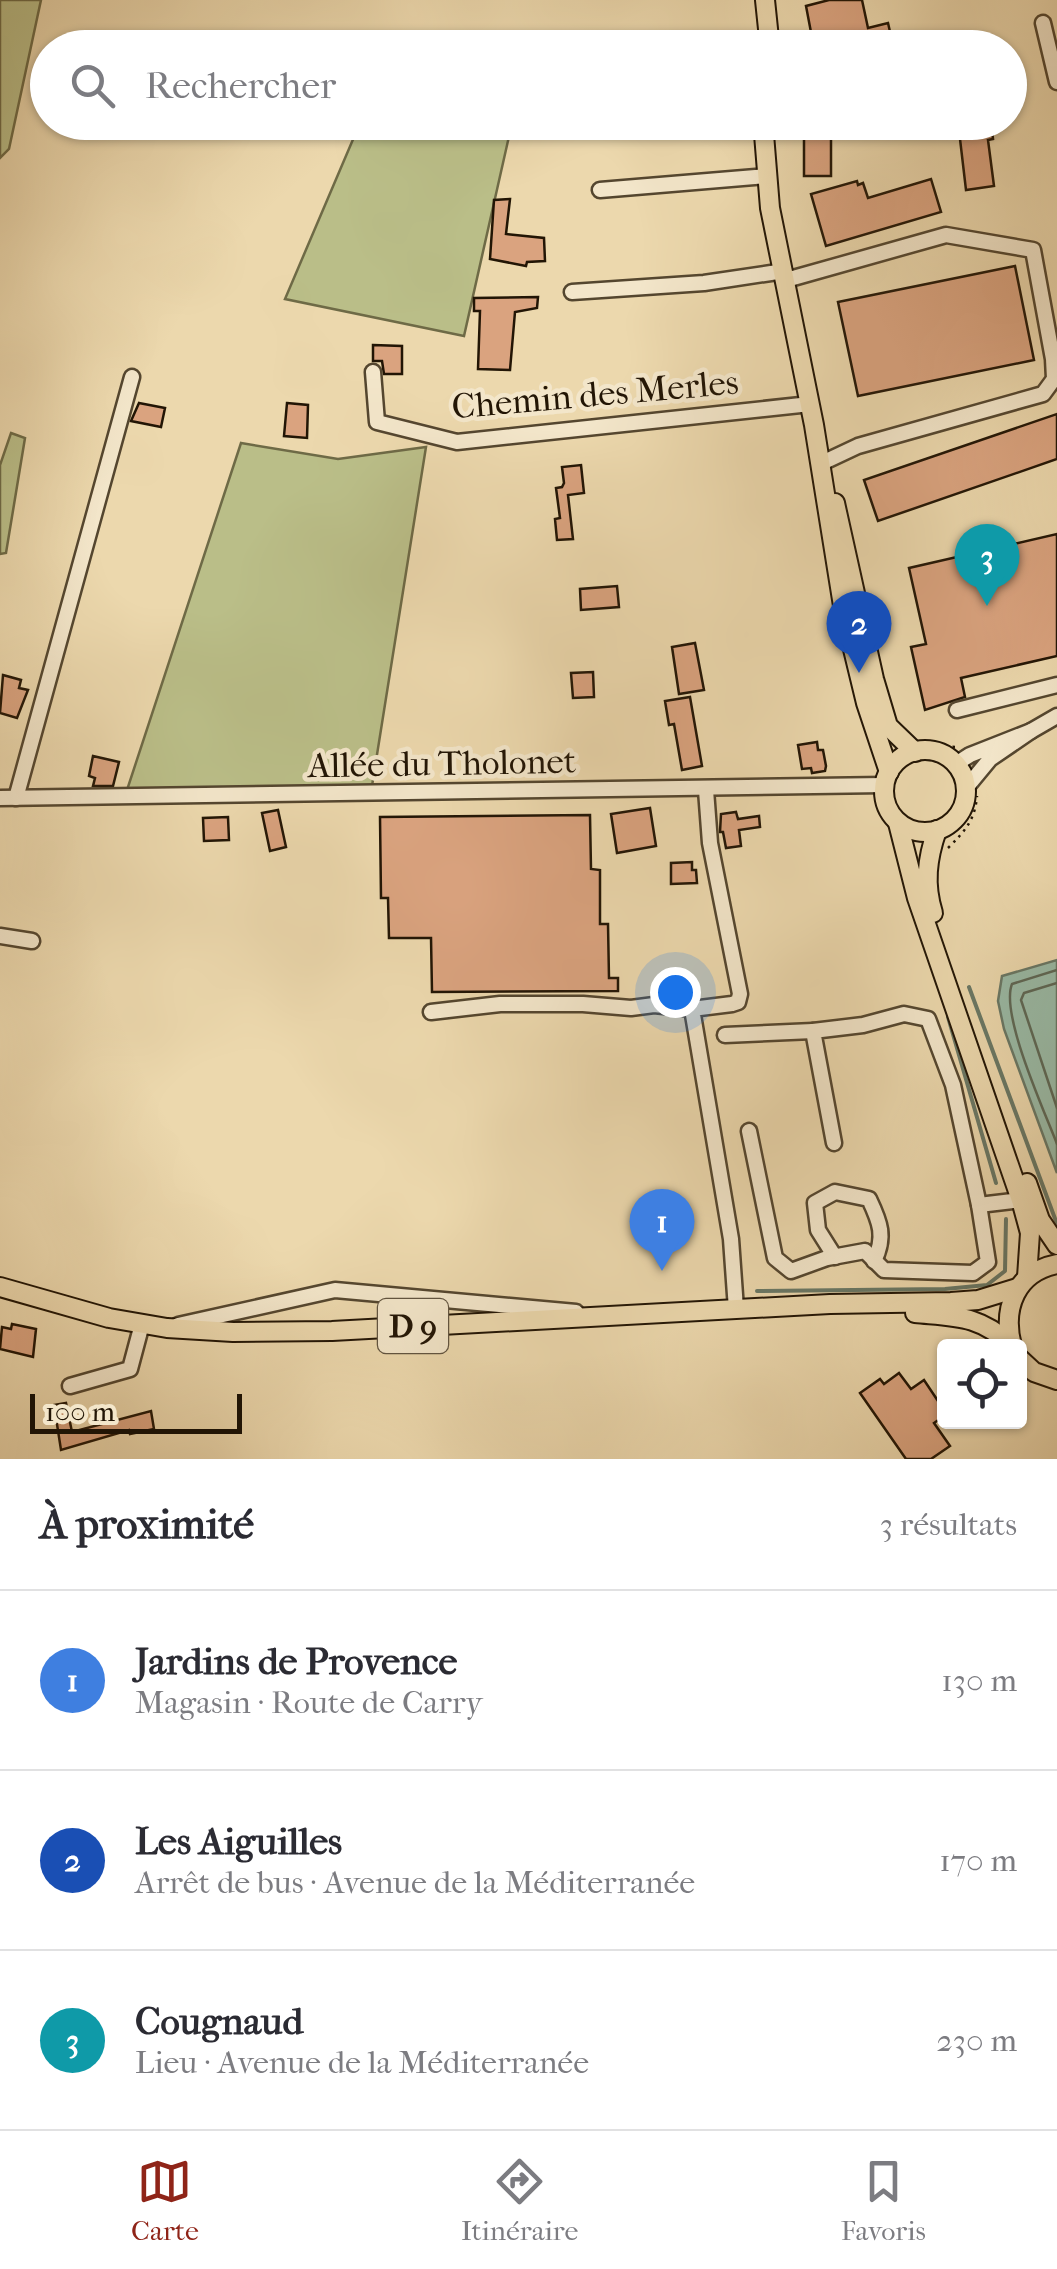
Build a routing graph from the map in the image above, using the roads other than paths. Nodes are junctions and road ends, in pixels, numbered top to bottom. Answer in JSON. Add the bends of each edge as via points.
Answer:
{"nodes":[{"id":1,"x":753,"y":0,"type":"edge"},
{"id":2,"x":765,"y":0,"type":"edge"},
{"id":3,"x":1044,"y":24,"type":"dead end"},
{"id":4,"x":756,"y":30,"type":"edge"},
{"id":5,"x":768,"y":30,"type":"edge"},
{"id":6,"x":1057,"y":82,"type":"edge"},
{"id":7,"x":764,"y":140,"type":"edge"},
{"id":8,"x":775,"y":140,"type":"edge"},
{"id":9,"x":767,"y":176,"type":"junction"},
{"id":10,"x":600,"y":190,"type":"dead end"},
{"id":11,"x":785,"y":276,"type":"junction"},
{"id":12,"x":572,"y":292,"type":"dead end"},
{"id":13,"x":372,"y":372,"type":"dead end"},
{"id":14,"x":132,"y":377,"type":"dead end"},
{"id":15,"x":810,"y":404,"type":"junction"},
{"id":16,"x":814,"y":425,"type":"junction"},
{"id":17,"x":824,"y":462,"type":"junction"},
{"id":18,"x":1057,"y":684,"type":"edge"},
{"id":19,"x":957,"y":710,"type":"dead end"},
{"id":20,"x":1057,"y":716,"type":"edge"},
{"id":21,"x":1031,"y":731,"type":"junction"},
{"id":22,"x":915,"y":752,"type":"junction"},
{"id":23,"x":956,"y":764,"type":"junction"},
{"id":24,"x":886,"y":779,"type":"junction"},
{"id":25,"x":0,"y":782,"type":"edge"},
{"id":26,"x":706,"y":790,"type":"junction"},
{"id":27,"x":972,"y":791,"type":"junction"},
{"id":28,"x":8,"y":798,"type":"edge"},
{"id":29,"x":898,"y":823,"type":"junction"},
{"id":30,"x":937,"y":830,"type":"junction"},
{"id":31,"x":0,"y":936,"type":"edge"},
{"id":32,"x":32,"y":941,"type":"dead end"},
{"id":33,"x":692,"y":1009,"type":"junction"},
{"id":34,"x":431,"y":1012,"type":"dead end"},
{"id":35,"x":813,"y":1031,"type":"junction"},
{"id":36,"x":725,"y":1035,"type":"dead end"},
{"id":37,"x":749,"y":1131,"type":"dead end"},
{"id":38,"x":834,"y":1143,"type":"dead end"},
{"id":39,"x":1020,"y":1200,"type":"junction"},
{"id":40,"x":979,"y":1205,"type":"junction"},
{"id":41,"x":1057,"y":1245,"type":"edge"},
{"id":42,"x":836,"y":1257,"type":"junction"},
{"id":43,"x":874,"y":1260,"type":"junction"},
{"id":44,"x":1057,"y":1264,"type":"edge"},
{"id":45,"x":1022,"y":1283,"type":"junction"},
{"id":46,"x":0,"y":1287,"type":"edge"},
{"id":47,"x":830,"y":1304,"type":"junction"},
{"id":48,"x":736,"y":1309,"type":"junction"},
{"id":49,"x":612,"y":1316,"type":"junction"},
{"id":50,"x":142,"y":1324,"type":"junction"},
{"id":51,"x":167,"y":1328,"type":"junction"},
{"id":52,"x":1005,"y":1339,"type":"edge"},
{"id":53,"x":1010,"y":1339,"type":"edge"},
{"id":54,"x":1027,"y":1365,"type":"edge"},
{"id":55,"x":1057,"y":1380,"type":"edge"},
{"id":56,"x":70,"y":1386,"type":"dead end"}],
"edges":[{"from":1,"to":4,"type":"main road"},
{"from":2,"to":5,"type":"main road"},
{"from":3,"to":6,"type":"street"},
{"from":7,"to":9,"type":"main road"},
{"from":8,"to":11,"type":"main road"},
{"from":9,"to":10,"type":"street"},
{"from":9,"to":11,"type":"main road"},
{"from":11,"to":12,"type":"street"},
{"from":11,"to":15,"type":"main road"},
{"from":11,"to":17,"type":"street","via":[[946,235],[1033,250],[1053,359],[1054,380],[1043,394],[858,446]]},
{"from":13,"to":15,"type":"street","name":"Chemin des Merles","via":[[377,422],[457,442]]},
{"from":14,"to":28,"type":"street"},
{"from":15,"to":16,"type":"main road"},
{"from":16,"to":17,"type":"main road"},
{"from":16,"to":24,"type":"main road","via":[[844,612]]},
{"from":17,"to":22,"type":"main road","via":[[888,726]]},
{"from":18,"to":19,"type":"street"},
{"from":20,"to":21,"type":"street"},
{"from":21,"to":23,"type":"street"},
{"from":21,"to":27,"type":"street","via":[[990,759]]},
{"from":22,"to":23,"type":"main road","via":[[934,751]]},
{"from":22,"to":24,"type":"main road","via":[[896,762]]},
{"from":23,"to":27,"type":"main road"},
{"from":24,"to":26,"type":"street","name":"Allée du Tholonet"},
{"from":24,"to":29,"type":"main road","via":[[885,799]]},
{"from":25,"to":28,"type":"street"},
{"from":26,"to":28,"type":"street","name":"Allée du Tholonet"},
{"from":26,"to":33,"type":"street","via":[[740,994],[732,1004]]},
{"from":27,"to":30,"type":"main road","via":[[959,814]]},
{"from":29,"to":30,"type":"main road"},
{"from":29,"to":39,"type":"main road","via":[[916,898]]},
{"from":30,"to":41,"type":"main road","via":[[928,856],[928,897],[1040,1220]]},
{"from":31,"to":32,"type":"street"},
{"from":33,"to":34,"type":"street","via":[[500,1004]]},
{"from":33,"to":48,"type":"street","via":[[731,1239]]},
{"from":35,"to":36,"type":"street"},
{"from":35,"to":38,"type":"street"},
{"from":35,"to":40,"type":"street","via":[[904,1014],[928,1020],[953,1085]]},
{"from":37,"to":42,"type":"street","via":[[775,1258],[792,1271]]},
{"from":39,"to":40,"type":"street"},
{"from":39,"to":45,"type":"main road","via":[[1030,1233]]},
{"from":40,"to":43,"type":"street","via":[[988,1262],[973,1273],[884,1270]]},
{"from":42,"to":43,"type":"street","via":[[865,1252]]},
{"from":42,"to":43,"type":"street","via":[[818,1230],[815,1203],[835,1192],[869,1200],[881,1223]]},
{"from":44,"to":45,"type":"main road"},
{"from":45,"to":47,"type":"main road","number":"D 9","via":[[978,1300]]},
{"from":45,"to":53,"type":"main road","via":[[1009,1306]]},
{"from":46,"to":50,"type":"main road","number":"D 9"},
{"from":47,"to":48,"type":"main road","number":"D 9"},
{"from":47,"to":52,"type":"main road","number":"D 9","via":[[975,1318]]},
{"from":48,"to":49,"type":"main road","number":"D 9"},
{"from":49,"to":51,"type":"main road","number":"D 9","via":[[332,1330]]},
{"from":49,"to":51,"type":"street","via":[[335,1290]]},
{"from":50,"to":51,"type":"main road","number":"D 9"},
{"from":50,"to":56,"type":"street","via":[[130,1369]]},
{"from":54,"to":55,"type":"main road"}]}
